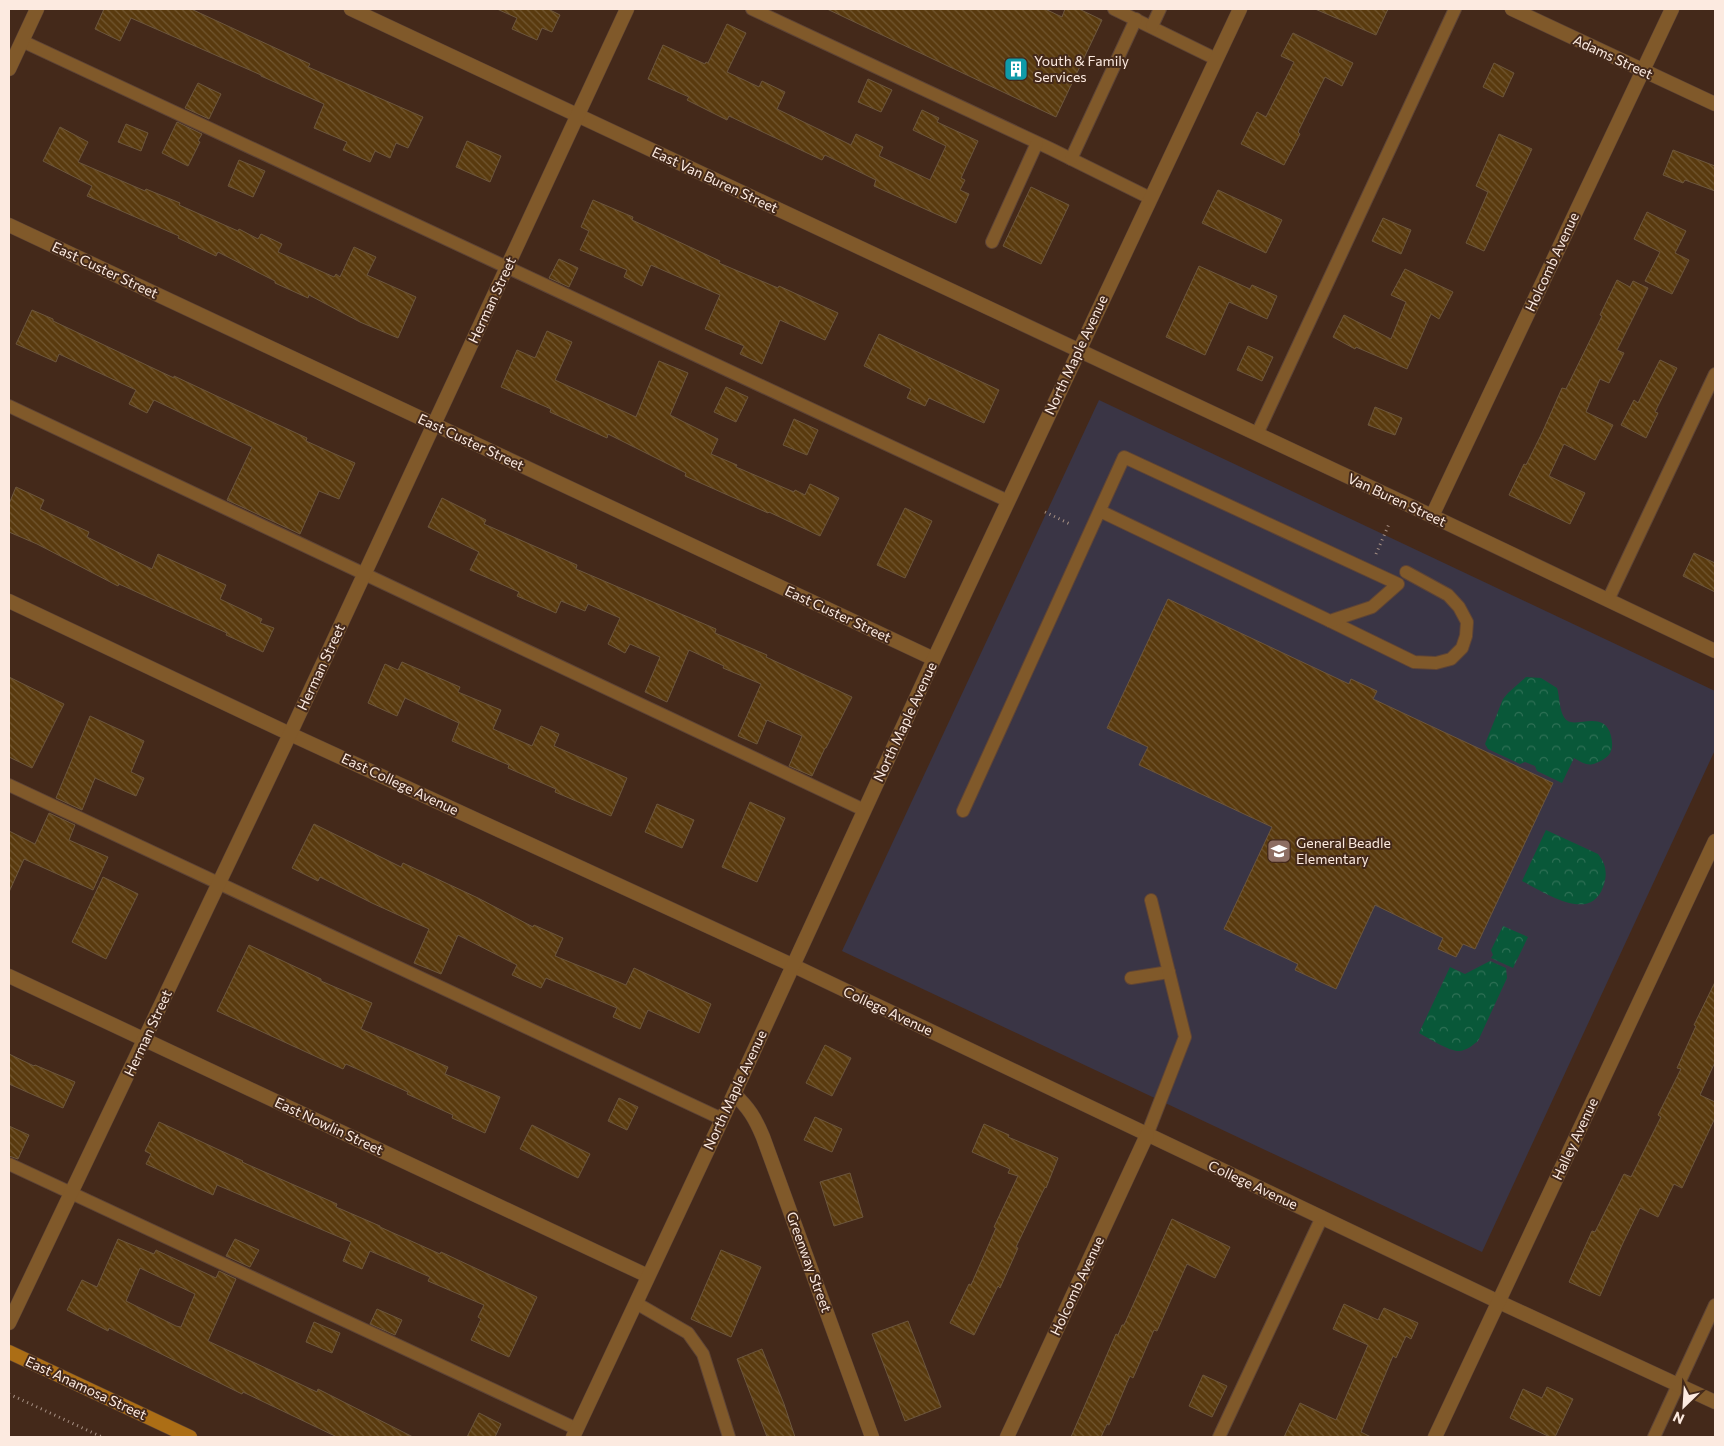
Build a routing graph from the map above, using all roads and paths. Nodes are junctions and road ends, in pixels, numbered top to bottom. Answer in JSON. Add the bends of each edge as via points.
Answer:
{"nodes":[{"id":1,"x":37,"y":9,"type":"edge"},
{"id":2,"x":351,"y":9,"type":"edge"},
{"id":3,"x":627,"y":9,"type":"edge"},
{"id":4,"x":752,"y":9,"type":"edge"},
{"id":5,"x":1114,"y":9,"type":"edge"},
{"id":6,"x":1160,"y":9,"type":"edge"},
{"id":7,"x":1240,"y":9,"type":"edge"},
{"id":8,"x":1455,"y":9,"type":"edge"},
{"id":9,"x":1512,"y":9,"type":"edge"},
{"id":10,"x":1672,"y":9,"type":"edge"},
{"id":11,"x":1136,"y":19,"type":"junction"},
{"id":12,"x":1152,"y":26,"type":"junction"},
{"id":13,"x":22,"y":41,"type":"junction"},
{"id":14,"x":1216,"y":59,"type":"junction"},
{"id":15,"x":9,"y":69,"type":"edge"},
{"id":16,"x":1643,"y":71,"type":"junction"},
{"id":17,"x":1715,"y":104,"type":"edge"},
{"id":18,"x":578,"y":115,"type":"junction"},
{"id":19,"x":1037,"y":143,"type":"junction"},
{"id":20,"x":1071,"y":159,"type":"junction"},
{"id":21,"x":1150,"y":198,"type":"junction"},
{"id":22,"x":9,"y":225,"type":"edge"},
{"id":23,"x":992,"y":242,"type":"dead end"},
{"id":24,"x":507,"y":267,"type":"junction"},
{"id":25,"x":1078,"y":351,"type":"junction"},
{"id":26,"x":1715,"y":374,"type":"edge"},
{"id":27,"x":9,"y":406,"type":"edge"},
{"id":28,"x":434,"y":424,"type":"junction"},
{"id":29,"x":1257,"y":434,"type":"junction"},
{"id":30,"x":1008,"y":500,"type":"junction"},
{"id":31,"x":1100,"y":511,"type":"junction"},
{"id":32,"x":1045,"y":512,"type":"dead end"},
{"id":33,"x":1432,"y":516,"type":"junction"},
{"id":34,"x":1389,"y":524,"type":"dead end"},
{"id":35,"x":1072,"y":525,"type":"dead end"},
{"id":36,"x":1374,"y":557,"type":"dead end"},
{"id":37,"x":1406,"y":572,"type":"dead end"},
{"id":38,"x":364,"y":573,"type":"junction"},
{"id":39,"x":1608,"y":600,"type":"junction"},
{"id":40,"x":9,"y":601,"type":"edge"},
{"id":41,"x":1330,"y":621,"type":"junction"},
{"id":42,"x":1715,"y":651,"type":"edge"},
{"id":43,"x":934,"y":659,"type":"junction"},
{"id":44,"x":290,"y":734,"type":"junction"},
{"id":45,"x":9,"y":785,"type":"edge"},
{"id":46,"x":864,"y":810,"type":"junction"},
{"id":47,"x":963,"y":811,"type":"dead end"},
{"id":48,"x":1715,"y":842,"type":"edge"},
{"id":49,"x":218,"y":884,"type":"junction"},
{"id":50,"x":1151,"y":900,"type":"dead end"},
{"id":51,"x":792,"y":966,"type":"junction"},
{"id":52,"x":1169,"y":972,"type":"junction"},
{"id":53,"x":9,"y":976,"type":"edge"},
{"id":54,"x":1131,"y":978,"type":"dead end"},
{"id":55,"x":145,"y":1040,"type":"junction"},
{"id":56,"x":734,"y":1094,"type":"junction"},
{"id":57,"x":722,"y":1119,"type":"junction"},
{"id":58,"x":1147,"y":1135,"type":"junction"},
{"id":59,"x":9,"y":1164,"type":"edge"},
{"id":60,"x":71,"y":1193,"type":"junction"},
{"id":61,"x":1322,"y":1217,"type":"junction"},
{"id":62,"x":648,"y":1276,"type":"junction"},
{"id":63,"x":636,"y":1302,"type":"junction"},
{"id":64,"x":1499,"y":1302,"type":"junction"},
{"id":65,"x":1715,"y":1305,"type":"edge"},
{"id":66,"x":9,"y":1323,"type":"edge"},
{"id":67,"x":9,"y":1352,"type":"edge"},
{"id":68,"x":1679,"y":1385,"type":"junction"},
{"id":69,"x":9,"y":1394,"type":"edge"},
{"id":70,"x":1715,"y":1402,"type":"edge"},
{"id":71,"x":575,"y":1433,"type":"edge"},
{"id":72,"x":102,"y":1437,"type":"edge"},
{"id":73,"x":190,"y":1437,"type":"edge"},
{"id":74,"x":729,"y":1437,"type":"edge"},
{"id":75,"x":872,"y":1437,"type":"edge"},
{"id":76,"x":1007,"y":1437,"type":"edge"},
{"id":77,"x":1219,"y":1437,"type":"edge"},
{"id":78,"x":1435,"y":1437,"type":"edge"},
{"id":79,"x":1654,"y":1437,"type":"edge"}],
"edges":[{"from":1,"to":13,"type":"street"},
{"from":2,"to":18,"type":"street","name":"East Van Buren Street"},
{"from":3,"to":18,"type":"street","name":"Herman Street"},
{"from":4,"to":19,"type":"lane"},
{"from":5,"to":11,"type":"lane"},
{"from":6,"to":12,"type":"lane"},
{"from":7,"to":14,"type":"street","name":"North Maple Avenue"},
{"from":8,"to":29,"type":"lane"},
{"from":9,"to":16,"type":"street","name":"Adams Street"},
{"from":10,"to":16,"type":"street","name":"Holcomb Avenue"},
{"from":11,"to":12,"type":"lane"},
{"from":11,"to":20,"type":"lane"},
{"from":12,"to":14,"type":"lane"},
{"from":13,"to":15,"type":"street"},
{"from":13,"to":24,"type":"lane"},
{"from":14,"to":21,"type":"street","name":"North Maple Avenue"},
{"from":16,"to":17,"type":"street","name":"Adams Street"},
{"from":16,"to":33,"type":"street","name":"Holcomb Avenue"},
{"from":18,"to":24,"type":"street","name":"Herman Street"},
{"from":18,"to":25,"type":"street","name":"East Van Buren Street"},
{"from":19,"to":20,"type":"lane"},
{"from":19,"to":23,"type":"lane"},
{"from":20,"to":21,"type":"lane"},
{"from":21,"to":25,"type":"street","name":"North Maple Avenue"},
{"from":22,"to":28,"type":"street","name":"East Custer Street"},
{"from":24,"to":28,"type":"street","name":"Herman Street"},
{"from":24,"to":30,"type":"lane"},
{"from":25,"to":29,"type":"street","name":"Van Buren Street"},
{"from":25,"to":30,"type":"street","name":"North Maple Avenue"},
{"from":26,"to":39,"type":"lane"},
{"from":27,"to":38,"type":"lane"},
{"from":28,"to":38,"type":"street","name":"Herman Street"},
{"from":28,"to":43,"type":"street","name":"East Custer Street"},
{"from":29,"to":33,"type":"street","name":"Van Buren Street"},
{"from":30,"to":43,"type":"street","name":"North Maple Avenue"},
{"from":31,"to":41,"type":"lane"},
{"from":31,"to":41,"type":"lane","via":[[1124,457],[1398,584],[1372,607]]},
{"from":31,"to":47,"type":"lane"},
{"from":32,"to":35,"type":"path"},
{"from":33,"to":39,"type":"street","name":"Van Buren Street"},
{"from":34,"to":36,"type":"path"},
{"from":37,"to":41,"type":"lane","via":[[1448,595],[1467,622],[1462,648],[1451,659],[1436,663],[1414,662]]},
{"from":38,"to":44,"type":"street","name":"Herman Street"},
{"from":38,"to":46,"type":"lane"},
{"from":39,"to":42,"type":"street","name":"Van Buren Street"},
{"from":40,"to":44,"type":"street","name":"East College Avenue"},
{"from":43,"to":46,"type":"street","name":"North Maple Avenue"},
{"from":44,"to":49,"type":"street","name":"Herman Street"},
{"from":44,"to":51,"type":"street","name":"East College Avenue"},
{"from":45,"to":49,"type":"lane"},
{"from":46,"to":51,"type":"street","name":"North Maple Avenue"},
{"from":48,"to":64,"type":"street","name":"Halley Avenue"},
{"from":49,"to":55,"type":"street","name":"Herman Street"},
{"from":49,"to":57,"type":"lane"},
{"from":50,"to":52,"type":"lane"},
{"from":51,"to":56,"type":"street","name":"North Maple Avenue"},
{"from":51,"to":58,"type":"street","name":"College Avenue"},
{"from":52,"to":54,"type":"lane"},
{"from":52,"to":58,"type":"lane","via":[[1185,1038]]},
{"from":53,"to":55,"type":"street","name":"East Nowlin Street"},
{"from":55,"to":60,"type":"street","name":"Herman Street"},
{"from":55,"to":62,"type":"street","name":"East Nowlin Street"},
{"from":56,"to":57,"type":"street","name":"North Maple Avenue"},
{"from":56,"to":75,"type":"street","name":"Greenway Street","via":[[756,1119]]},
{"from":57,"to":62,"type":"street","name":"North Maple Avenue"},
{"from":58,"to":61,"type":"street","name":"College Avenue"},
{"from":58,"to":76,"type":"street","name":"Holcomb Avenue"},
{"from":59,"to":60,"type":"lane"},
{"from":60,"to":66,"type":"street","name":"Herman Street"},
{"from":60,"to":71,"type":"lane"},
{"from":61,"to":64,"type":"street","name":"College Avenue"},
{"from":61,"to":77,"type":"lane"},
{"from":62,"to":63,"type":"street","name":"North Maple Avenue"},
{"from":63,"to":71,"type":"street","name":"North Maple Avenue"},
{"from":63,"to":74,"type":"lane","via":[[688,1333],[703,1354]]},
{"from":64,"to":68,"type":"street","name":"College Avenue"},
{"from":64,"to":78,"type":"street","name":"Halley Avenue"},
{"from":65,"to":68,"type":"lane"},
{"from":67,"to":73,"type":"main road","name":"East Anamosa Street"},
{"from":68,"to":70,"type":"street","name":"College Avenue"},
{"from":68,"to":79,"type":"lane"},
{"from":69,"to":72,"type":"path"}]}
